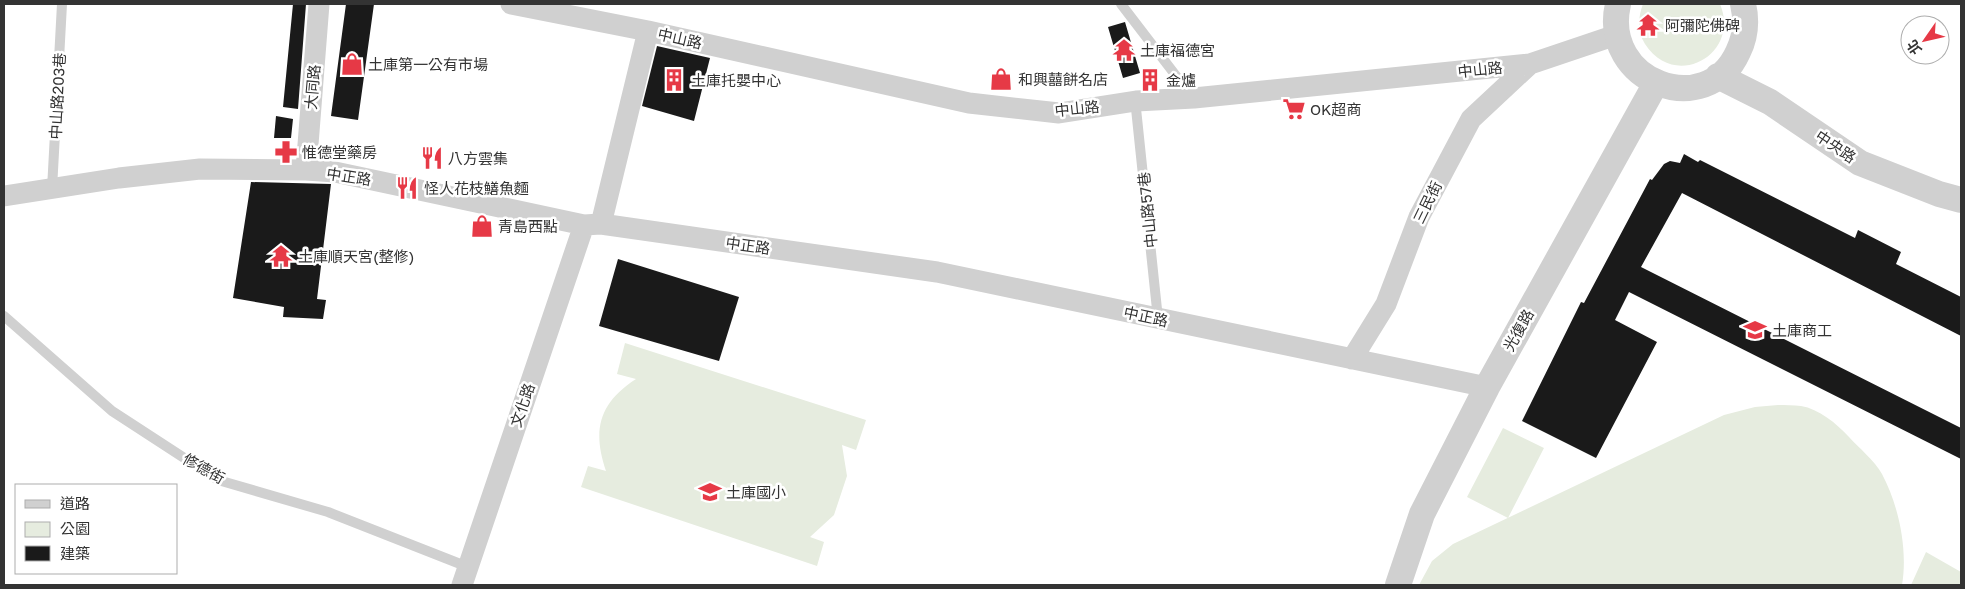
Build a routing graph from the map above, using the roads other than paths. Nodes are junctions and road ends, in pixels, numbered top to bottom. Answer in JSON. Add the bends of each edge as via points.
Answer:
{"nodes":[{"id":1,"x":62,"y":4,"type":"edge"},
{"id":2,"x":319,"y":4,"type":"edge"},
{"id":3,"x":511,"y":4,"type":"edge"},
{"id":4,"x":1121,"y":4,"type":"edge"},
{"id":5,"x":1618,"y":4,"type":"edge"},
{"id":6,"x":1742,"y":4,"type":"edge"},
{"id":7,"x":648,"y":31,"type":"junction"},
{"id":8,"x":1616,"y":35,"type":"junction"},
{"id":9,"x":1530,"y":64,"type":"junction"},
{"id":10,"x":1718,"y":76,"type":"junction"},
{"id":11,"x":1656,"y":83,"type":"junction"},
{"id":12,"x":1135,"y":98,"type":"junction"},
{"id":13,"x":1194,"y":98,"type":"junction"},
{"id":14,"x":306,"y":170,"type":"junction"},
{"id":15,"x":52,"y":189,"type":"junction"},
{"id":16,"x":4,"y":196,"type":"edge"},
{"id":17,"x":1961,"y":200,"type":"edge"},
{"id":18,"x":592,"y":224,"type":"junction"},
{"id":19,"x":4,"y":316,"type":"edge"},
{"id":20,"x":1158,"y":319,"type":"junction"},
{"id":21,"x":1352,"y":359,"type":"junction"},
{"id":22,"x":1487,"y":387,"type":"junction"},
{"id":23,"x":465,"y":576,"type":"edge"},
{"id":24,"x":1398,"y":585,"type":"edge"}],
"edges":[{"from":1,"to":15,"type":"lane","name":"中山路203巷"},
{"from":2,"to":14,"type":"street","name":"大同路"},
{"from":3,"to":7,"type":"street","name":"中山路"},
{"from":4,"to":13,"type":"lane"},
{"from":5,"to":8,"type":"street"},
{"from":6,"to":10,"type":"street","via":[[1746,18],[1744,40],[1734,60]]},
{"from":7,"to":12,"type":"street","name":"中山路","via":[[969,103],[1059,113]]},
{"from":7,"to":18,"type":"street","name":"文化路"},
{"from":8,"to":9,"type":"street","name":"中山路"},
{"from":8,"to":11,"type":"street","via":[[1624,55],[1633,66]]},
{"from":9,"to":13,"type":"street","name":"中山路"},
{"from":9,"to":21,"type":"street","name":"三民街","via":[[1471,119],[1419,217],[1386,304]]},
{"from":10,"to":11,"type":"street","via":[[1699,86],[1677,88]]},
{"from":10,"to":17,"type":"street","name":"中央路","via":[[1770,102],[1860,162]]},
{"from":11,"to":22,"type":"street","name":"光復路"},
{"from":12,"to":13,"type":"street","name":"中山路"},
{"from":12,"to":20,"type":"lane","name":"中山路57巷"},
{"from":14,"to":15,"type":"street","name":"中正路","via":[[200,170],[118,178]]},
{"from":14,"to":18,"type":"street","name":"中正路","via":[[344,174]]},
{"from":15,"to":16,"type":"street","name":"中正路"},
{"from":18,"to":20,"type":"street","name":"中正路","via":[[937,272]]},
{"from":18,"to":23,"type":"street","name":"文化路"},
{"from":19,"to":23,"type":"lane","name":"修德街","via":[[112,411],[218,480],[328,512]]},
{"from":20,"to":21,"type":"street","name":"中正路"},
{"from":21,"to":22,"type":"street","name":"中正路"},
{"from":22,"to":24,"type":"street","name":"光復路","via":[[1422,514]]}]}
